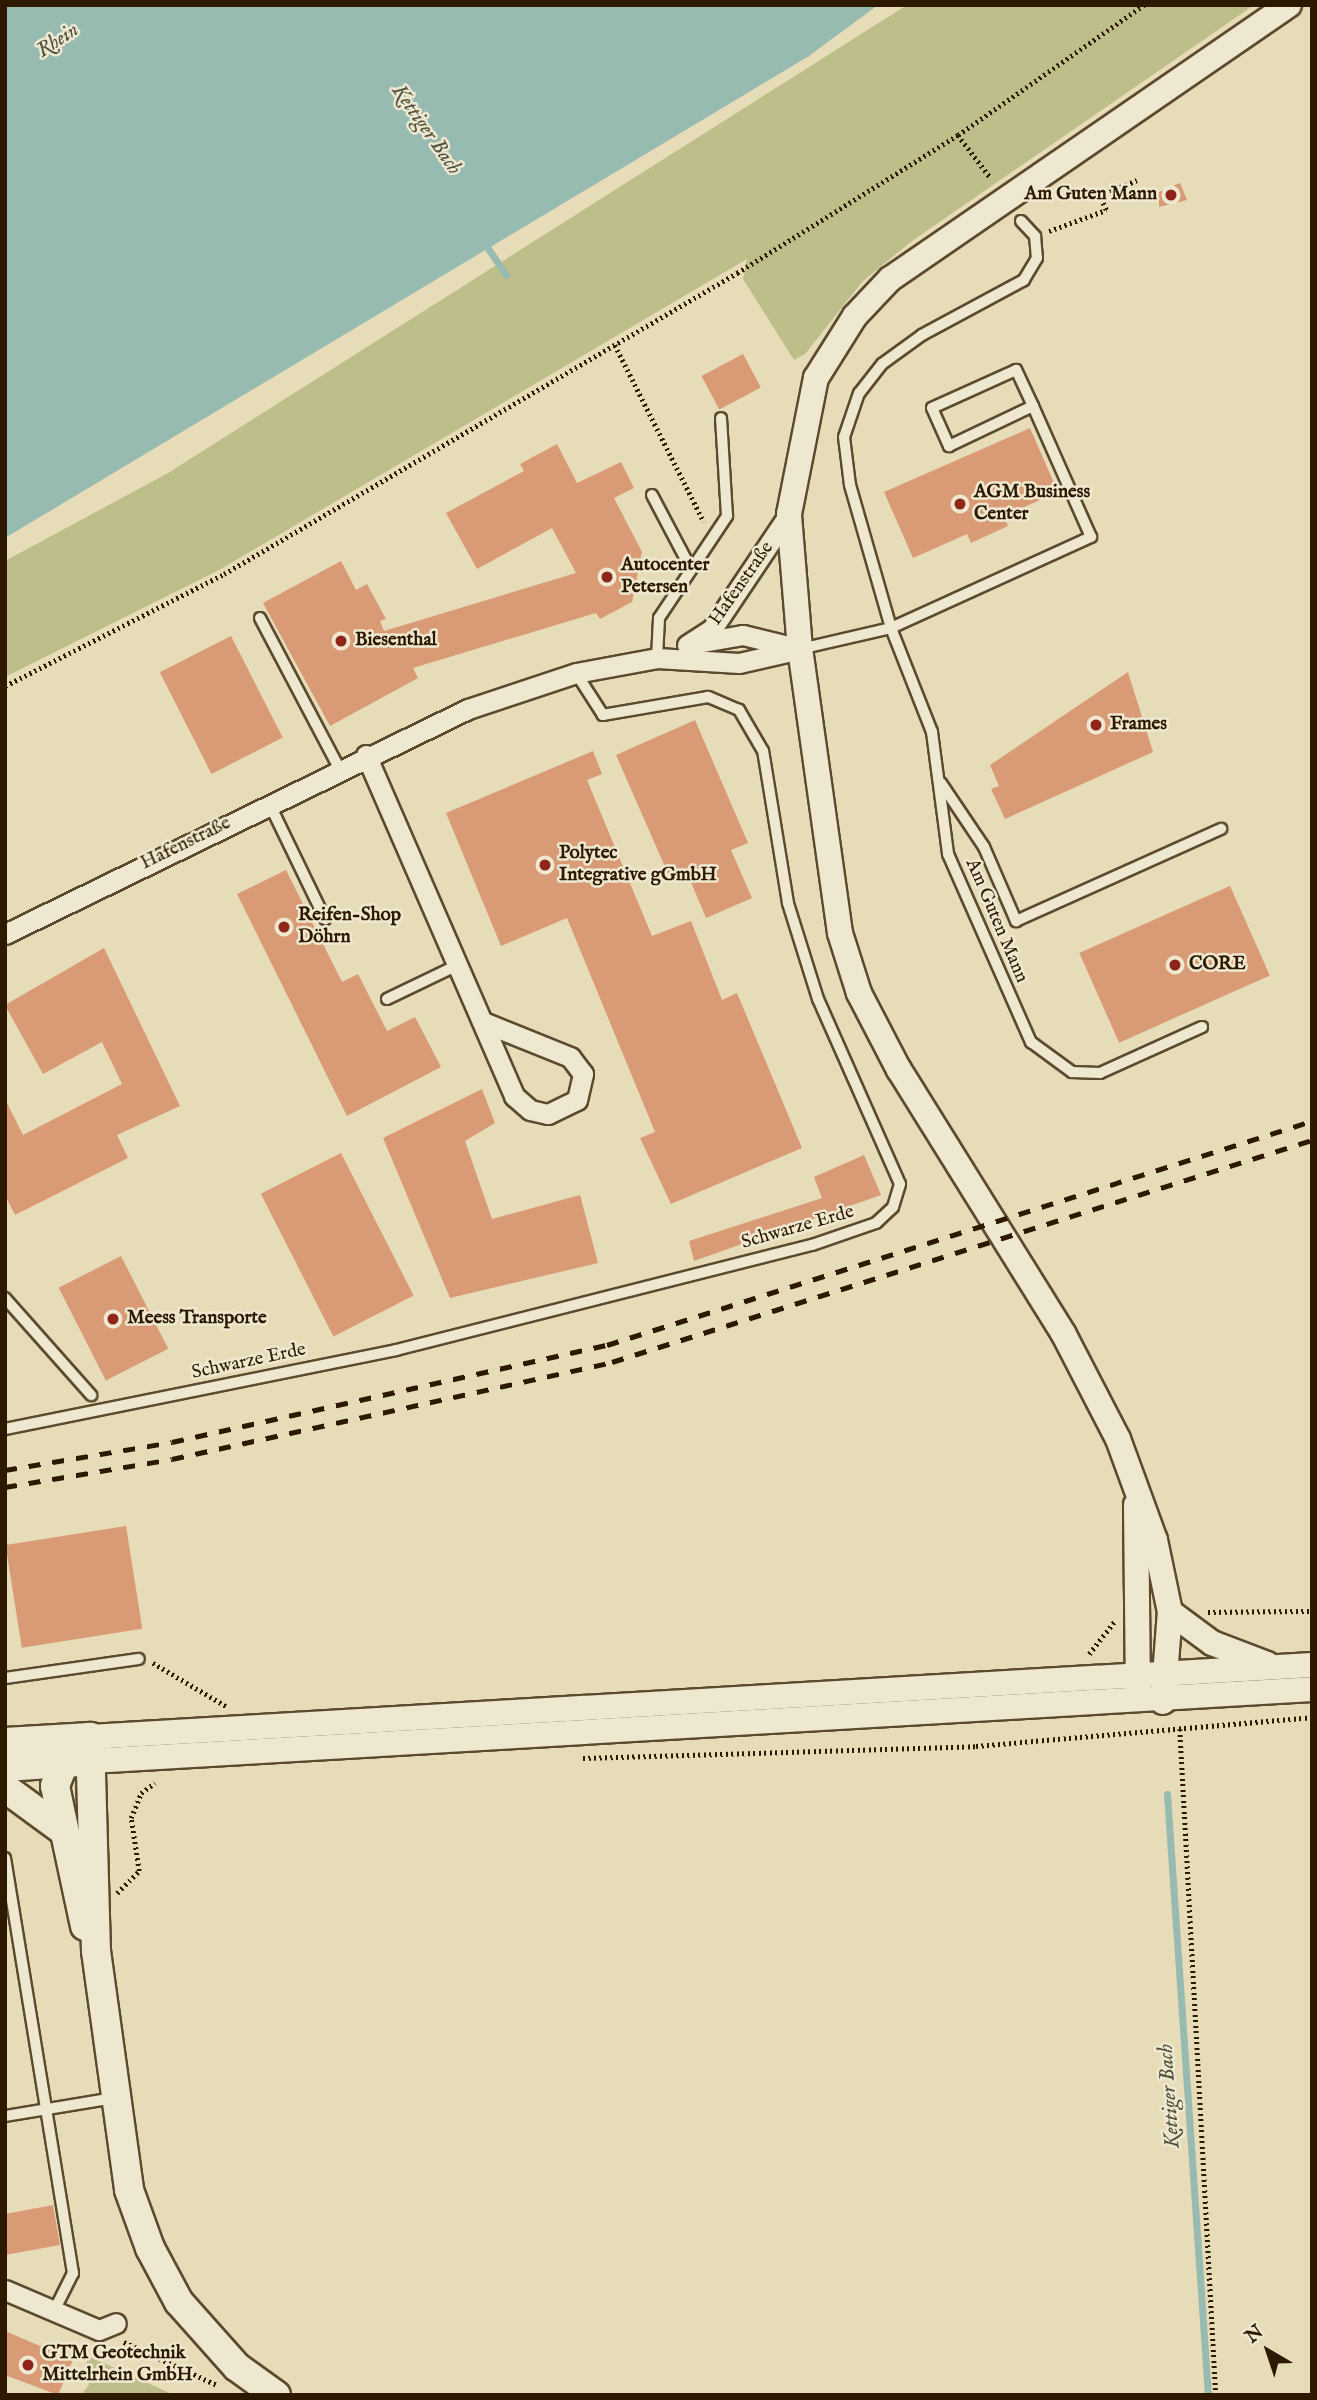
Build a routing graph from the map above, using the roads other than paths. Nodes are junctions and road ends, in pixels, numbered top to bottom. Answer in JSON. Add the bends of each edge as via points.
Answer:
{"nodes":[{"id":1,"x":1290,"y":5,"type":"edge"},
{"id":2,"x":1021,"y":221,"type":"dead end"},
{"id":3,"x":1032,"y":406,"type":"junction"},
{"id":4,"x":721,"y":418,"type":"dead end"},
{"id":5,"x":652,"y":495,"type":"dead end"},
{"id":6,"x":789,"y":514,"type":"junction"},
{"id":7,"x":690,"y":567,"type":"junction"},
{"id":8,"x":260,"y":618,"type":"dead end"},
{"id":9,"x":891,"y":628,"type":"junction"},
{"id":10,"x":687,"y":645,"type":"junction"},
{"id":11,"x":800,"y":649,"type":"junction"},
{"id":12,"x":657,"y":658,"type":"junction"},
{"id":13,"x":576,"y":673,"type":"junction"},
{"id":14,"x":366,"y":755,"type":"junction"},
{"id":15,"x":339,"y":768,"type":"junction"},
{"id":16,"x":938,"y":780,"type":"junction"},
{"id":17,"x":269,"y":803,"type":"junction"},
{"id":18,"x":1221,"y":829,"type":"dead end"},
{"id":19,"x":325,"y":919,"type":"dead end"},
{"id":20,"x":5,"y":934,"type":"edge"},
{"id":21,"x":458,"y":965,"type":"junction"},
{"id":22,"x":387,"y":999,"type":"dead end"},
{"id":23,"x":483,"y":1022,"type":"junction"},
{"id":24,"x":1202,"y":1027,"type":"dead end"},
{"id":25,"x":5,"y":1298,"type":"edge"},
{"id":26,"x":90,"y":1395,"type":"dead end"},
{"id":27,"x":5,"y":1429,"type":"edge"},
{"id":28,"x":1136,"y":1494,"type":"junction"},
{"id":29,"x":1170,"y":1612,"type":"junction"},
{"id":30,"x":139,"y":1659,"type":"road end"},
{"id":31,"x":1312,"y":1665,"type":"edge"},
{"id":32,"x":1279,"y":1667,"type":"junction"},
{"id":33,"x":1167,"y":1675,"type":"junction"},
{"id":34,"x":1137,"y":1677,"type":"junction"},
{"id":35,"x":5,"y":1678,"type":"edge"},
{"id":36,"x":1312,"y":1689,"type":"edge"},
{"id":37,"x":1151,"y":1702,"type":"junction"},
{"id":38,"x":5,"y":1742,"type":"edge"},
{"id":39,"x":82,"y":1753,"type":"junction"},
{"id":40,"x":5,"y":1767,"type":"edge"},
{"id":41,"x":5,"y":1788,"type":"edge"},
{"id":42,"x":61,"y":1829,"type":"junction"},
{"id":43,"x":5,"y":1858,"type":"edge"},
{"id":44,"x":96,"y":1951,"type":"junction"},
{"id":45,"x":114,"y":2098,"type":"junction"},
{"id":46,"x":46,"y":2109,"type":"junction"},
{"id":47,"x":5,"y":2116,"type":"edge"},
{"id":48,"x":5,"y":2290,"type":"edge"},
{"id":49,"x":54,"y":2311,"type":"junction"},
{"id":50,"x":107,"y":2327,"type":"road end"},
{"id":51,"x":276,"y":2395,"type":"edge"}],
"edges":[{"from":1,"to":6,"type":"street","via":[[890,279],[855,316],[816,378]]},
{"from":2,"to":9,"type":"lane","name":"Am Guten Mann","via":[[1035,236],[1037,258],[1024,280],[922,335],[882,364],[859,393],[844,437],[850,485]]},
{"from":3,"to":3,"type":"lane","via":[[1016,370],[932,408],[948,446]]},
{"from":3,"to":9,"type":"lane","via":[[1091,537]]},
{"from":4,"to":7,"type":"lane","via":[[728,494],[718,536]]},
{"from":5,"to":7,"type":"lane"},
{"from":6,"to":10,"type":"street","name":"Hafenstraße","via":[[712,629]]},
{"from":6,"to":11,"type":"street"},
{"from":7,"to":12,"type":"lane","via":[[659,618]]},
{"from":8,"to":15,"type":"lane"},
{"from":9,"to":11,"type":"lane"},
{"from":9,"to":16,"type":"lane","name":"Am Guten Mann","via":[[932,732]]},
{"from":10,"to":11,"type":"street","name":"Hafenstraße","via":[[743,635]]},
{"from":10,"to":12,"type":"street","name":"Hafenstraße"},
{"from":11,"to":12,"type":"street","name":"Hafenstraße","via":[[738,663]]},
{"from":11,"to":28,"type":"street","via":[[827,875],[859,993],[899,1070],[1090,1378]]},
{"from":12,"to":13,"type":"street","name":"Hafenstraße"},
{"from":13,"to":14,"type":"street","name":"Hafenstraße","via":[[468,709]]},
{"from":13,"to":27,"type":"lane","name":"Schwarze Erde","via":[[603,715],[708,697],[739,710],[763,751],[788,904],[818,999],[900,1184],[893,1207],[876,1223],[812,1245],[463,1333]]},
{"from":14,"to":15,"type":"street","name":"Hafenstraße"},
{"from":14,"to":21,"type":"street"},
{"from":15,"to":17,"type":"street","name":"Hafenstraße"},
{"from":16,"to":18,"type":"lane","via":[[984,847],[1016,920]]},
{"from":16,"to":24,"type":"lane","name":"Am Guten Mann","via":[[948,854],[1031,1042],[1072,1072],[1100,1073]]},
{"from":17,"to":19,"type":"lane"},
{"from":17,"to":20,"type":"street","name":"Hafenstraße"},
{"from":21,"to":22,"type":"lane"},
{"from":21,"to":23,"type":"street"},
{"from":23,"to":23,"type":"street","via":[[520,1104],[548,1114],[577,1100],[583,1073],[570,1057]]},
{"from":25,"to":26,"type":"lane"},
{"from":28,"to":29,"type":"street","via":[[1156,1540]]},
{"from":28,"to":34,"type":"street"},
{"from":29,"to":32,"type":"street","via":[[1212,1643]]},
{"from":29,"to":33,"type":"street"},
{"from":30,"to":35,"type":"lane"},
{"from":31,"to":32,"type":"street"},
{"from":32,"to":33,"type":"street"},
{"from":33,"to":34,"type":"street"},
{"from":33,"to":37,"type":"street"},
{"from":34,"to":37,"type":"street"},
{"from":34,"to":39,"type":"street"},
{"from":36,"to":37,"type":"street"},
{"from":37,"to":39,"type":"street"},
{"from":38,"to":39,"type":"main road"},
{"from":39,"to":40,"type":"main road"},
{"from":39,"to":42,"type":"main road","via":[[55,1786]]},
{"from":39,"to":44,"type":"main road","via":[[97,1897]]},
{"from":41,"to":42,"type":"main road","via":[[33,1802]]},
{"from":42,"to":44,"type":"main road"},
{"from":43,"to":46,"type":"lane"},
{"from":44,"to":45,"type":"main road"},
{"from":45,"to":46,"type":"lane"},
{"from":45,"to":51,"type":"main road","via":[[129,2190],[164,2276],[215,2345]]},
{"from":46,"to":47,"type":"lane"},
{"from":46,"to":49,"type":"lane","via":[[73,2273]]},
{"from":48,"to":49,"type":"street"},
{"from":49,"to":50,"type":"street"}]}
